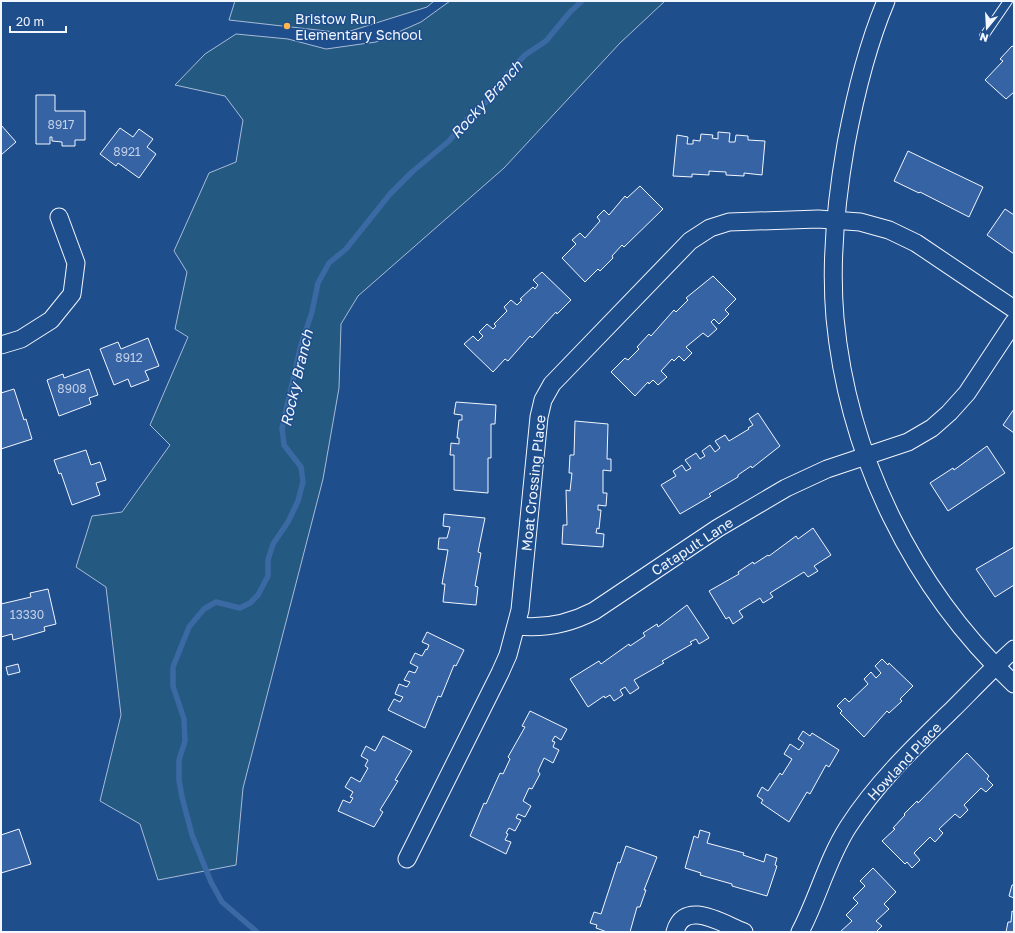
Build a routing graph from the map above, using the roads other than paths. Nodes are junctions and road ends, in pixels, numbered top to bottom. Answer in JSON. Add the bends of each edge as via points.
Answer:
{"nodes":[{"id":1,"x":886,"y":1,"type":"edge"},
{"id":2,"x":1008,"y":1,"type":"edge"},
{"id":3,"x":984,"y":36,"type":"dead end"},
{"id":4,"x":59,"y":217,"type":"dead end"},
{"id":5,"x":835,"y":219,"type":"junction"},
{"id":6,"x":1014,"y":309,"type":"edge"},
{"id":7,"x":1014,"y":322,"type":"edge"},
{"id":8,"x":1,"y":345,"type":"edge"},
{"id":9,"x":867,"y":455,"type":"junction"},
{"id":10,"x":517,"y":626,"type":"junction"},
{"id":11,"x":1014,"y":649,"type":"edge"},
{"id":12,"x":996,"y":667,"type":"junction"},
{"id":13,"x":1014,"y":684,"type":"edge"},
{"id":14,"x":406,"y":859,"type":"dead end"},
{"id":15,"x":675,"y":932,"type":"edge"},
{"id":16,"x":744,"y":932,"type":"edge"},
{"id":17,"x":800,"y":932,"type":"edge"}],
"edges":[{"from":1,"to":5,"type":"street","via":[[863,69],[851,116]]},
{"from":2,"to":3,"type":"lane"},
{"from":4,"to":8,"type":"street","via":[[76,263],[72,294],[52,320],[21,339]]},
{"from":5,"to":6,"type":"street","name":"Moat Crossing Place","via":[[860,222],[889,230],[916,242]]},
{"from":5,"to":9,"type":"street","via":[[833,280],[841,364],[852,411]]},
{"from":5,"to":10,"type":"street","name":"Moat Crossing Place","via":[[728,222],[710,228],[690,241],[552,384],[543,400],[539,417]]},
{"from":7,"to":9,"type":"street","name":"Catapult Lane","via":[[967,393],[949,414],[908,442]]},
{"from":9,"to":10,"type":"street","name":"Catapult Lane","via":[[827,469],[786,488],[718,528],[594,611],[578,619],[557,626]]},
{"from":9,"to":12,"type":"street","via":[[888,511],[911,555],[967,636]]},
{"from":10,"to":14,"type":"street","name":"Moat Crossing Place","via":[[500,673]]},
{"from":11,"to":12,"type":"street","name":"Howland Place"},
{"from":12,"to":13,"type":"street"},
{"from":12,"to":17,"type":"street","name":"Howland Place","via":[[899,762],[872,793],[828,864]]},
{"from":15,"to":16,"type":"street","via":[[680,919],[697,914]]}]}
